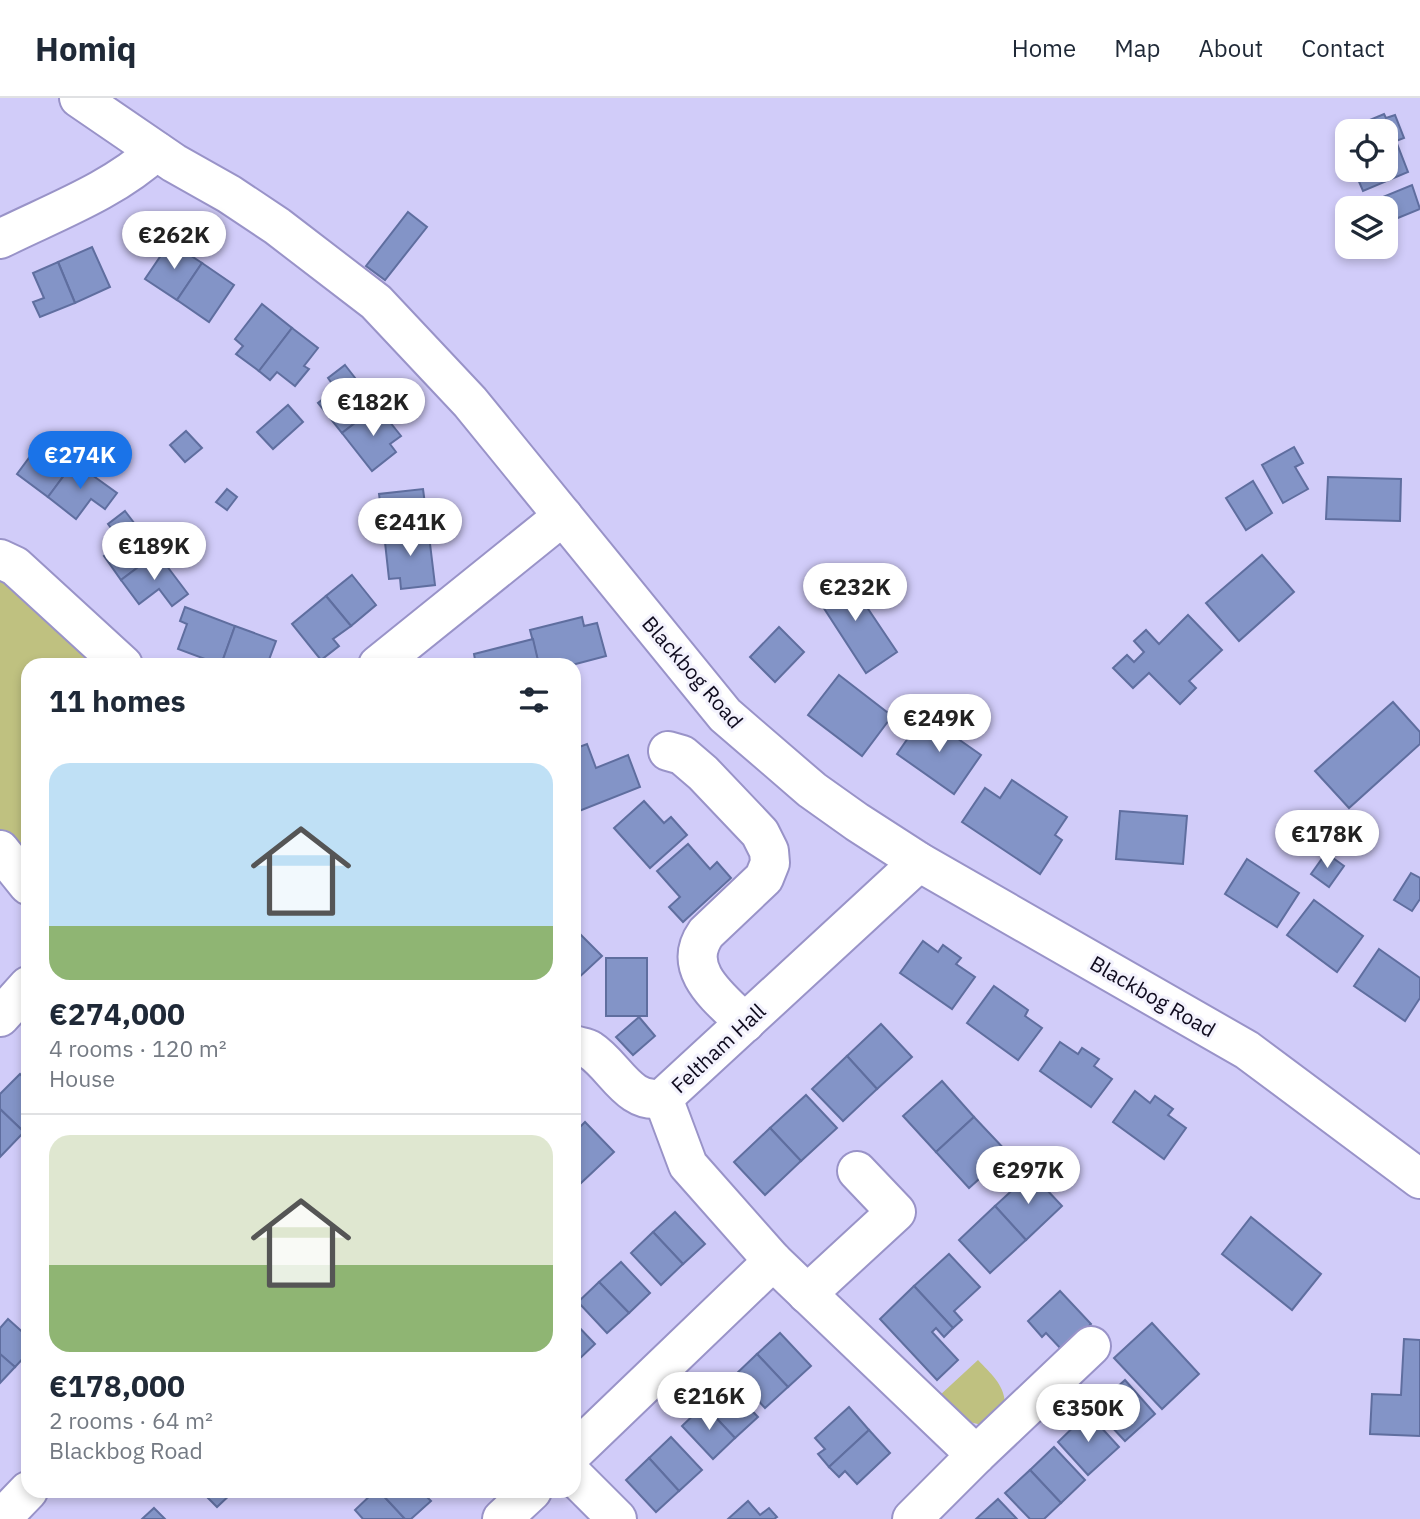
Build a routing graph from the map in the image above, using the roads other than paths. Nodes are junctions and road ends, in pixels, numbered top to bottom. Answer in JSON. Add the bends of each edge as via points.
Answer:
{"nodes":[{"id":1,"x":79,"y":98,"type":"edge"},
{"id":2,"x":156,"y":151,"type":"junction"},
{"id":3,"x":0,"y":239,"type":"edge"},
{"id":4,"x":563,"y":516,"type":"junction"},
{"id":5,"x":0,"y":559,"type":"edge"},
{"id":6,"x":115,"y":658,"type":"edge"},
{"id":7,"x":386,"y":658,"type":"edge"},
{"id":8,"x":668,"y":751,"type":"dead end"},
{"id":9,"x":0,"y":850,"type":"edge"},
{"id":10,"x":919,"y":862,"type":"junction"},
{"id":11,"x":21,"y":876,"type":"edge"},
{"id":12,"x":21,"y":994,"type":"edge"},
{"id":13,"x":0,"y":1017,"type":"edge"},
{"id":14,"x":744,"y":1023,"type":"junction"},
{"id":15,"x":581,"y":1047,"type":"edge"},
{"id":16,"x":663,"y":1098,"type":"junction"},
{"id":17,"x":857,"y":1171,"type":"dead end"},
{"id":18,"x":1420,"y":1179,"type":"edge"},
{"id":19,"x":773,"y":1261,"type":"junction"},
{"id":20,"x":807,"y":1294,"type":"junction"},
{"id":21,"x":1091,"y":1346,"type":"dead end"},
{"id":22,"x":581,"y":1445,"type":"edge"},
{"id":23,"x":976,"y":1455,"type":"junction"},
{"id":24,"x":581,"y":1483,"type":"edge"},
{"id":25,"x":21,"y":1498,"type":"edge"},
{"id":26,"x":524,"y":1498,"type":"edge"},
{"id":27,"x":1,"y":1519,"type":"edge"},
{"id":28,"x":502,"y":1519,"type":"edge"},
{"id":29,"x":617,"y":1519,"type":"edge"},
{"id":30,"x":912,"y":1519,"type":"edge"}],
"edges":[{"from":1,"to":2,"type":"street","name":"Blackbog Road"},
{"from":2,"to":3,"type":"street","via":[[98,191]]},
{"from":2,"to":4,"type":"street","name":"Blackbog Road","via":[[277,226],[376,302],[470,402]]},
{"from":4,"to":7,"type":"street"},
{"from":4,"to":10,"type":"street","name":"Blackbog Road","via":[[725,715],[812,790]]},
{"from":5,"to":6,"type":"street","via":[[15,565]]},
{"from":8,"to":14,"type":"street","via":[[682,755],[703,773],[760,833],[769,851],[764,878],[706,933],[696,953],[705,981]]},
{"from":9,"to":11,"type":"street"},
{"from":10,"to":14,"type":"street","name":"Feltham Hall"},
{"from":10,"to":18,"type":"street","name":"Blackbog Road","via":[[1247,1049]]},
{"from":12,"to":13,"type":"street"},
{"from":14,"to":16,"type":"street","name":"Feltham Hall"},
{"from":15,"to":16,"type":"street","via":[[589,1049],[638,1096],[651,1101]]},
{"from":16,"to":19,"type":"street","name":"Feltham Hall","via":[[688,1165]]},
{"from":17,"to":20,"type":"street","via":[[896,1212]]},
{"from":19,"to":20,"type":"street","name":"Feltham Hall"},
{"from":19,"to":22,"type":"street"},
{"from":20,"to":23,"type":"street","name":"Feltham Hall"},
{"from":21,"to":23,"type":"street"},
{"from":23,"to":30,"type":"street"},
{"from":24,"to":29,"type":"street"},
{"from":25,"to":27,"type":"street"},
{"from":26,"to":28,"type":"street"}]}
